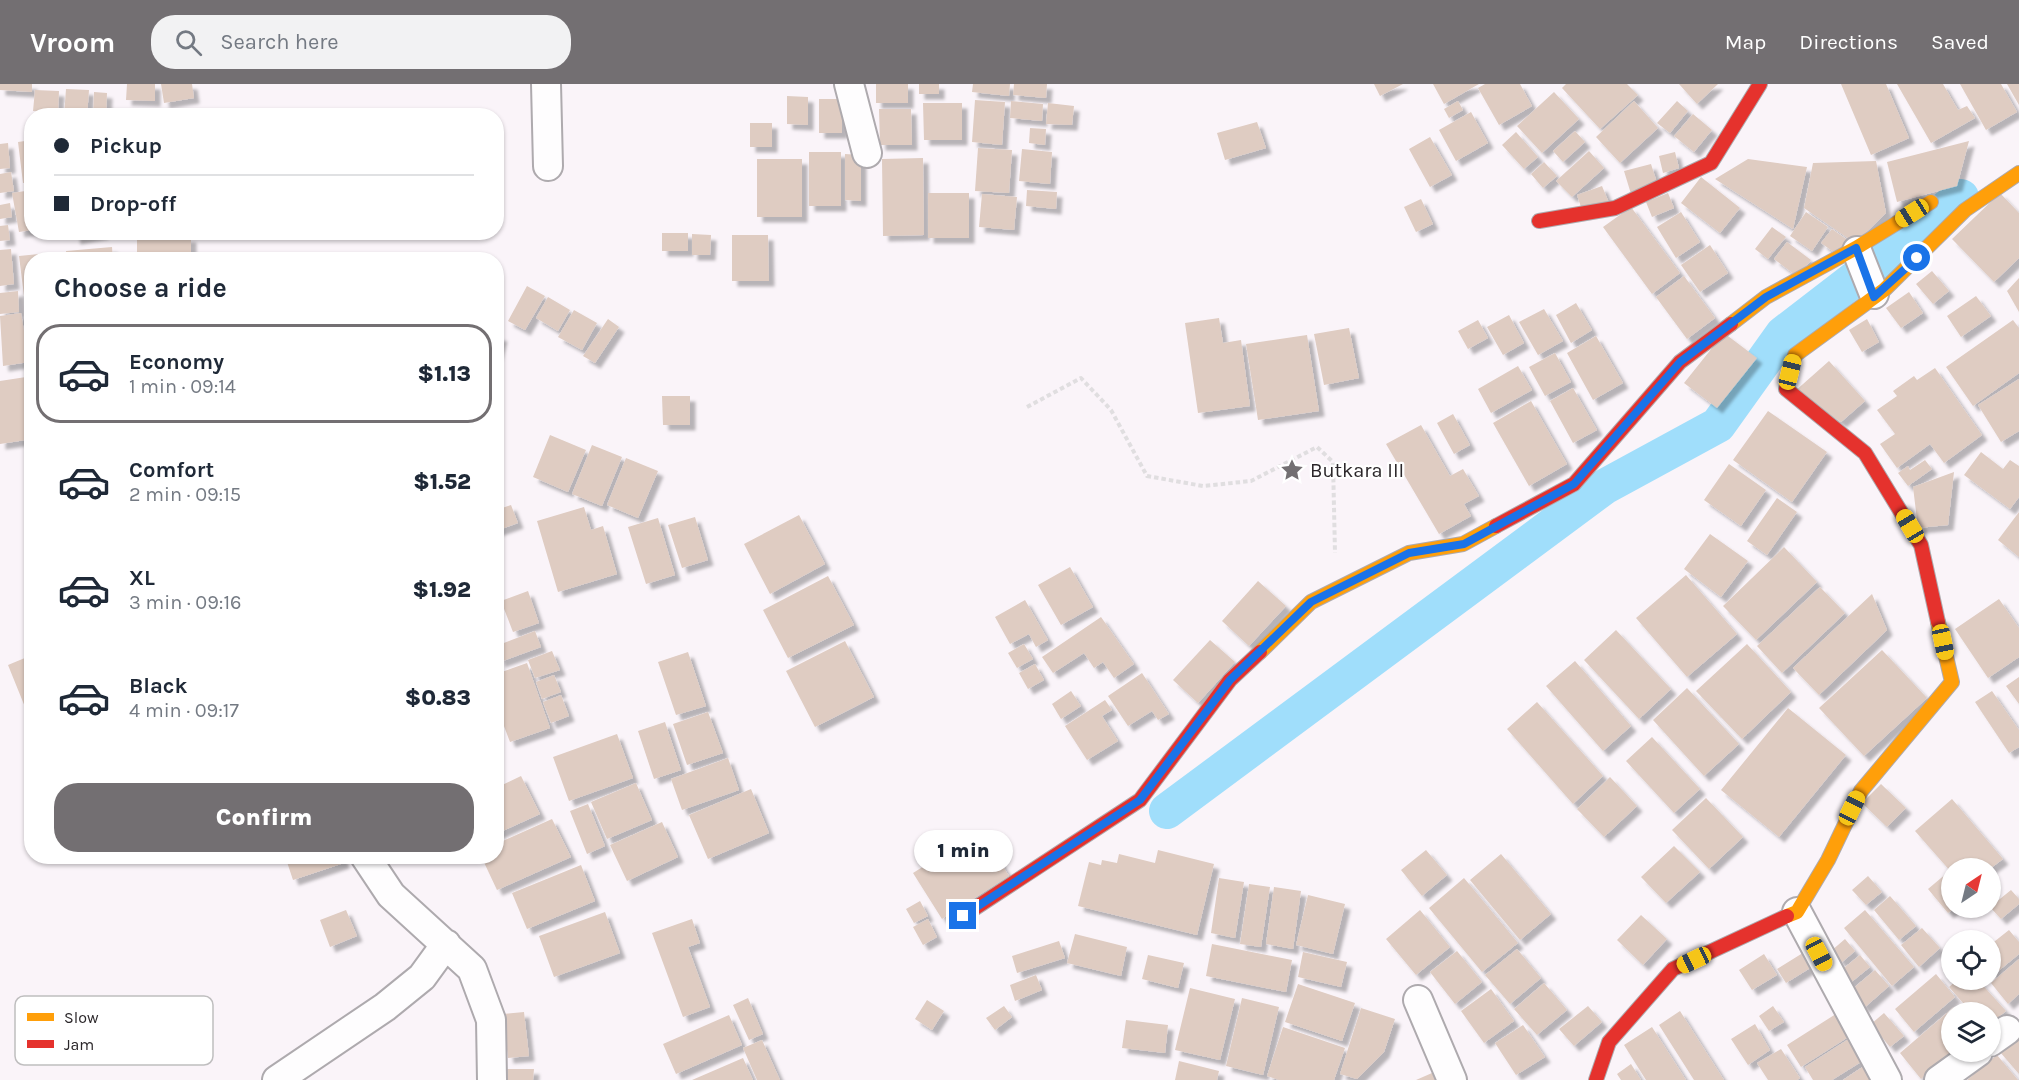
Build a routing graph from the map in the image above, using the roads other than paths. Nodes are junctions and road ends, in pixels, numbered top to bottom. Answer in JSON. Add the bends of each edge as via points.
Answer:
{"nodes":[{"id":1,"x":546,"y":84,"type":"edge"},
{"id":2,"x":849,"y":84,"type":"edge"},
{"id":3,"x":1760,"y":84,"type":"edge"},
{"id":4,"x":867,"y":153,"type":"dead end"},
{"id":5,"x":548,"y":166,"type":"dead end"},
{"id":6,"x":2019,"y":174,"type":"edge"},
{"id":7,"x":1931,"y":202,"type":"dead end"},
{"id":8,"x":1539,"y":221,"type":"dead end"},
{"id":9,"x":1857,"y":249,"type":"junction"},
{"id":10,"x":1874,"y":296,"type":"junction"},
{"id":11,"x":370,"y":864,"type":"edge"},
{"id":12,"x":1797,"y":912,"type":"junction"},
{"id":13,"x":963,"y":916,"type":"dead end"},
{"id":14,"x":446,"y":944,"type":"junction"},
{"id":15,"x":1418,"y":1000,"type":"dead end"},
{"id":16,"x":1964,"y":1062,"type":"edge"},
{"id":17,"x":277,"y":1080,"type":"edge"},
{"id":18,"x":492,"y":1080,"type":"edge"},
{"id":19,"x":1452,"y":1080,"type":"edge"},
{"id":20,"x":1596,"y":1080,"type":"edge"},
{"id":21,"x":1887,"y":1080,"type":"edge"},
{"id":22,"x":1940,"y":1080,"type":"edge"}],
"edges":[{"from":1,"to":5,"type":"street"},
{"from":2,"to":4,"type":"street"},
{"from":3,"to":8,"type":"street","via":[[1711,163],[1615,208]]},
{"from":6,"to":10,"type":"street","via":[[1965,210]]},
{"from":7,"to":9,"type":"street"},
{"from":9,"to":10,"type":"street"},
{"from":9,"to":13,"type":"street","via":[[1766,297],[1680,362],[1574,484],[1464,544],[1409,553],[1311,602],[1230,680],[1140,800]]},
{"from":10,"to":12,"type":"street","via":[[1795,355],[1786,389],[1865,453],[1921,545],[1952,682],[1861,791],[1828,860]]},
{"from":11,"to":14,"type":"street","via":[[391,895]]},
{"from":12,"to":20,"type":"street","via":[[1673,969],[1609,1042]]},
{"from":12,"to":21,"type":"street"},
{"from":14,"to":17,"type":"street","via":[[422,977],[385,1007]]},
{"from":14,"to":18,"type":"street","via":[[472,969],[483,992],[491,1020]]},
{"from":15,"to":19,"type":"street"},
{"from":16,"to":22,"type":"street"}]}
